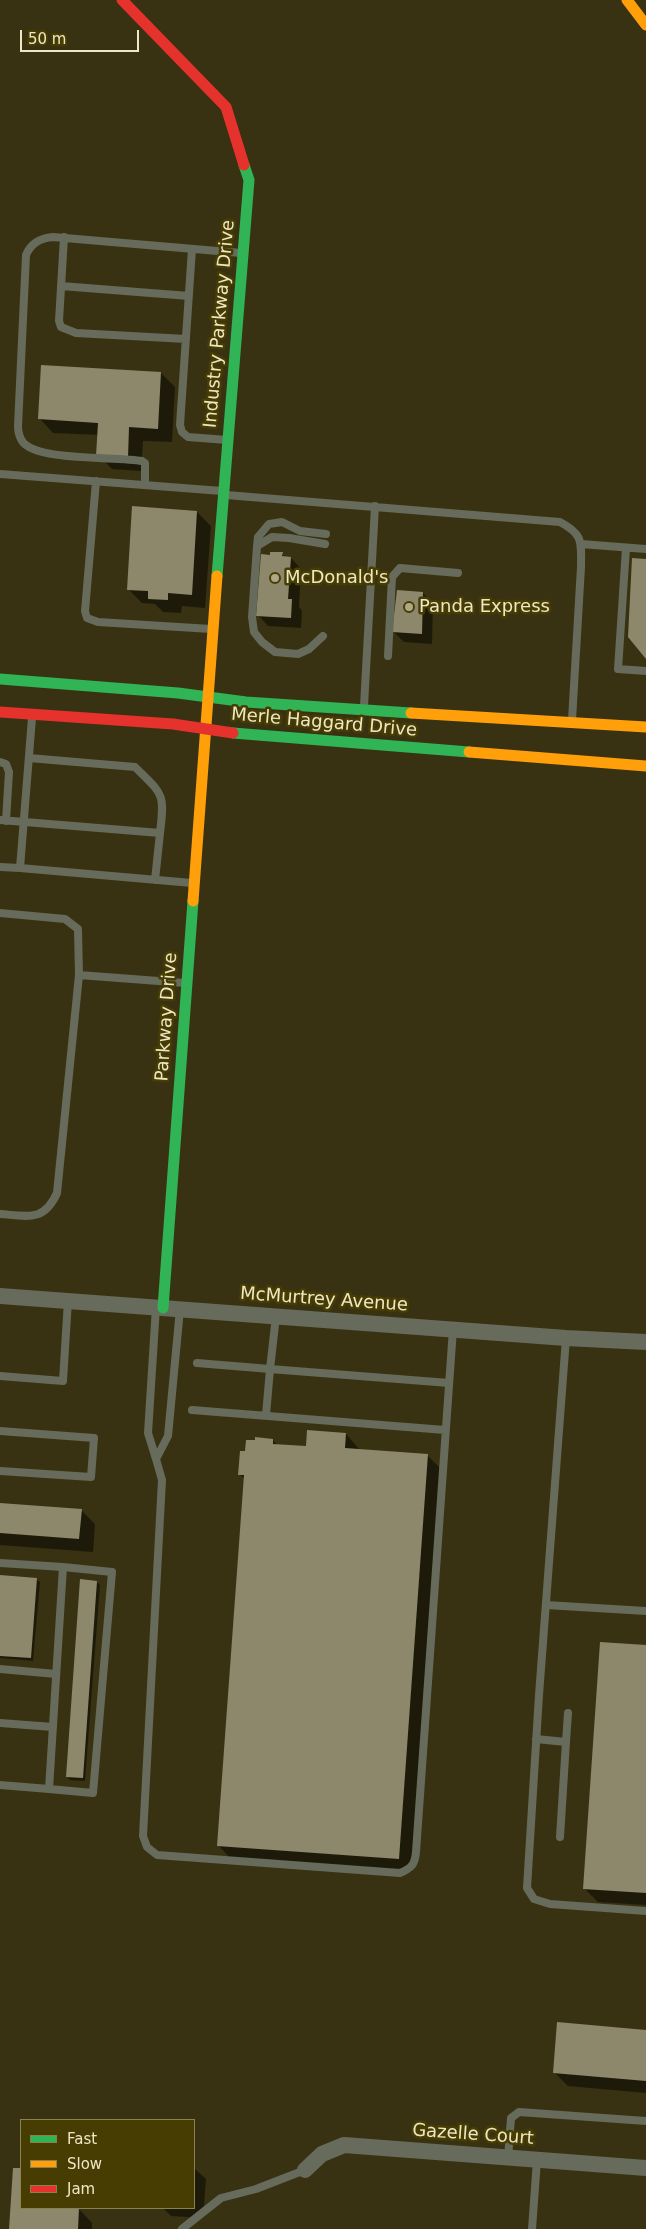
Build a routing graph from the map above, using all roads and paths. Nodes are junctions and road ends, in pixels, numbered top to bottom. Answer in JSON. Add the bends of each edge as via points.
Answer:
{"nodes":[{"id":1,"x":122,"y":0,"type":"edge"},
{"id":2,"x":628,"y":0,"type":"edge"},
{"id":3,"x":637,"y":0,"type":"edge"},
{"id":4,"x":646,"y":10,"type":"edge"},
{"id":5,"x":646,"y":25,"type":"edge"},
{"id":6,"x":64,"y":237,"type":"junction"},
{"id":7,"x":192,"y":249,"type":"junction"},
{"id":8,"x":243,"y":253,"type":"junction"},
{"id":9,"x":61,"y":286,"type":"junction"},
{"id":10,"x":189,"y":296,"type":"junction"},
{"id":11,"x":186,"y":339,"type":"junction"},
{"id":12,"x":228,"y":440,"type":"junction"},
{"id":13,"x":0,"y":474,"type":"edge"},
{"id":14,"x":96,"y":481,"type":"junction"},
{"id":15,"x":145,"y":485,"type":"junction"},
{"id":16,"x":224,"y":493,"type":"junction"},
{"id":17,"x":375,"y":506,"type":"junction"},
{"id":18,"x":326,"y":534,"type":"dead end"},
{"id":19,"x":325,"y":544,"type":"dead end"},
{"id":20,"x":581,"y":544,"type":"junction"},
{"id":21,"x":257,"y":546,"type":"junction"},
{"id":22,"x":626,"y":548,"type":"junction"},
{"id":23,"x":646,"y":549,"type":"edge"},
{"id":24,"x":458,"y":573,"type":"dead end"},
{"id":25,"x":213,"y":629,"type":"junction"},
{"id":26,"x":323,"y":636,"type":"dead end"},
{"id":27,"x":388,"y":656,"type":"dead end"},
{"id":28,"x":646,"y":671,"type":"edge"},
{"id":29,"x":0,"y":679,"type":"edge"},
{"id":30,"x":208,"y":696,"type":"junction"},
{"id":31,"x":364,"y":710,"type":"junction"},
{"id":32,"x":0,"y":712,"type":"edge"},
{"id":33,"x":32,"y":715,"type":"junction"},
{"id":34,"x":572,"y":724,"type":"junction"},
{"id":35,"x":646,"y":727,"type":"edge"},
{"id":36,"x":205,"y":730,"type":"junction"},
{"id":37,"x":29,"y":758,"type":"junction"},
{"id":38,"x":0,"y":762,"type":"edge"},
{"id":39,"x":646,"y":766,"type":"edge"},
{"id":40,"x":3,"y":820,"type":"edge"},
{"id":41,"x":24,"y":822,"type":"junction"},
{"id":42,"x":160,"y":833,"type":"junction"},
{"id":43,"x":0,"y":866,"type":"edge"},
{"id":44,"x":20,"y":868,"type":"junction"},
{"id":45,"x":155,"y":880,"type":"junction"},
{"id":46,"x":194,"y":884,"type":"junction"},
{"id":47,"x":0,"y":913,"type":"edge"},
{"id":48,"x":79,"y":975,"type":"junction"},
{"id":49,"x":187,"y":983,"type":"junction"},
{"id":50,"x":0,"y":1214,"type":"edge"},
{"id":51,"x":0,"y":1296,"type":"edge"},
{"id":52,"x":68,"y":1300,"type":"junction"},
{"id":53,"x":159,"y":1308,"type":"junction"},
{"id":54,"x":180,"y":1309,"type":"junction"},
{"id":55,"x":276,"y":1316,"type":"junction"},
{"id":56,"x":453,"y":1329,"type":"junction"},
{"id":57,"x":566,"y":1338,"type":"junction"},
{"id":58,"x":646,"y":1342,"type":"edge"},
{"id":59,"x":197,"y":1363,"type":"dead end"},
{"id":60,"x":270,"y":1368,"type":"junction"},
{"id":61,"x":0,"y":1376,"type":"edge"},
{"id":62,"x":449,"y":1383,"type":"junction"},
{"id":63,"x":192,"y":1410,"type":"dead end"},
{"id":64,"x":266,"y":1415,"type":"junction"},
{"id":65,"x":445,"y":1430,"type":"junction"},
{"id":66,"x":0,"y":1431,"type":"edge"},
{"id":67,"x":156,"y":1459,"type":"junction"},
{"id":68,"x":0,"y":1471,"type":"edge"},
{"id":69,"x":0,"y":1563,"type":"edge"},
{"id":70,"x":63,"y":1567,"type":"junction"},
{"id":71,"x":546,"y":1605,"type":"junction"},
{"id":72,"x":646,"y":1611,"type":"edge"},
{"id":73,"x":0,"y":1669,"type":"edge"},
{"id":74,"x":56,"y":1674,"type":"junction"},
{"id":75,"x":568,"y":1712,"type":"dead end"},
{"id":76,"x":0,"y":1723,"type":"edge"},
{"id":77,"x":53,"y":1727,"type":"junction"},
{"id":78,"x":536,"y":1739,"type":"junction"},
{"id":79,"x":566,"y":1742,"type":"junction"},
{"id":80,"x":0,"y":1785,"type":"edge"},
{"id":81,"x":49,"y":1789,"type":"junction"},
{"id":82,"x":560,"y":1836,"type":"dead end"},
{"id":83,"x":646,"y":1911,"type":"edge"},
{"id":84,"x":646,"y":2120,"type":"edge"},
{"id":85,"x":508,"y":2158,"type":"junction"},
{"id":86,"x":537,"y":2160,"type":"junction"},
{"id":87,"x":646,"y":2168,"type":"edge"},
{"id":88,"x":305,"y":2170,"type":"joint"},
{"id":89,"x":182,"y":2229,"type":"edge"},
{"id":90,"x":532,"y":2229,"type":"edge"}],
"edges":[{"from":1,"to":8,"type":"main road","name":"Industry Parkway Drive","via":[[226,106],[249,180]]},
{"from":2,"to":5,"type":"main road"},
{"from":3,"to":4,"type":"main road"},
{"from":6,"to":7,"type":"lane"},
{"from":6,"to":9,"type":"lane"},
{"from":6,"to":15,"type":"lane","via":[[36,242],[26,255],[19,433],[26,446],[55,454],[142,461],[145,464]]},
{"from":7,"to":8,"type":"lane"},
{"from":7,"to":10,"type":"lane"},
{"from":8,"to":12,"type":"main road","name":"Industry Parkway Drive"},
{"from":9,"to":10,"type":"lane"},
{"from":9,"to":11,"type":"lane","via":[[59,321],[61,327],[68,331]]},
{"from":10,"to":11,"type":"lane"},
{"from":11,"to":12,"type":"lane","via":[[182,432],[188,437]]},
{"from":12,"to":16,"type":"main road","name":"Industry Parkway Drive"},
{"from":13,"to":14,"type":"lane"},
{"from":14,"to":15,"type":"lane"},
{"from":14,"to":25,"type":"lane","via":[[87,618],[98,622]]},
{"from":15,"to":16,"type":"lane"},
{"from":16,"to":17,"type":"lane"},
{"from":16,"to":25,"type":"main road","name":"Industry Parkway Drive"},
{"from":17,"to":20,"type":"lane","via":[[560,522],[575,530]]},
{"from":17,"to":31,"type":"lane"},
{"from":18,"to":21,"type":"lane","via":[[300,531],[282,522],[269,524],[258,537]]},
{"from":19,"to":21,"type":"lane","via":[[272,538]]},
{"from":20,"to":22,"type":"lane"},
{"from":20,"to":34,"type":"lane"},
{"from":21,"to":26,"type":"lane","via":[[252,617],[254,632],[275,652],[298,654]]},
{"from":22,"to":23,"type":"lane"},
{"from":22,"to":28,"type":"lane","via":[[618,669]]},
{"from":24,"to":27,"type":"lane","via":[[400,568],[392,577]]},
{"from":25,"to":30,"type":"main road","name":"Industry Parkway Drive"},
{"from":29,"to":30,"type":"main road","name":"Merle Haggard Drive"},
{"from":30,"to":31,"type":"main road","name":"Merle Haggard Drive","via":[[246,702]]},
{"from":30,"to":36,"type":"main road","name":"Industry Parkway Drive"},
{"from":31,"to":34,"type":"main road","name":"Merle Haggard Drive"},
{"from":32,"to":33,"type":"main road","name":"Merle Haggard Drive"},
{"from":33,"to":36,"type":"main road","name":"Merle Haggard Drive","via":[[173,724]]},
{"from":33,"to":37,"type":"lane"},
{"from":34,"to":35,"type":"main road","name":"Merle Haggard Drive"},
{"from":36,"to":39,"type":"main road","name":"Merle Haggard Drive"},
{"from":36,"to":46,"type":"main road","name":"Parkway Drive"},
{"from":37,"to":41,"type":"lane"},
{"from":37,"to":42,"type":"lane","via":[[135,766],[161,795]]},
{"from":38,"to":40,"type":"lane","via":[[6,764],[9,772]]},
{"from":40,"to":41,"type":"lane"},
{"from":41,"to":42,"type":"lane"},
{"from":41,"to":44,"type":"lane"},
{"from":42,"to":45,"type":"lane"},
{"from":43,"to":44,"type":"lane"},
{"from":44,"to":45,"type":"lane"},
{"from":45,"to":46,"type":"lane"},
{"from":46,"to":49,"type":"main road","name":"Parkway Drive"},
{"from":47,"to":48,"type":"lane","via":[[64,918],[78,929]]},
{"from":48,"to":49,"type":"lane"},
{"from":48,"to":50,"type":"lane","via":[[57,1193],[51,1206],[42,1213],[31,1216]]},
{"from":49,"to":53,"type":"main road","name":"Parkway Drive"},
{"from":51,"to":52,"type":"street","name":"McMurtrey Avenue"},
{"from":52,"to":53,"type":"street","name":"McMurtrey Avenue"},
{"from":52,"to":61,"type":"lane","via":[[63,1381]]},
{"from":53,"to":54,"type":"street","name":"McMurtrey Avenue"},
{"from":53,"to":67,"type":"lane","via":[[148,1434]]},
{"from":54,"to":55,"type":"street","name":"McMurtrey Avenue"},
{"from":54,"to":67,"type":"lane","via":[[168,1436]]},
{"from":55,"to":56,"type":"street","name":"McMurtrey Avenue"},
{"from":55,"to":60,"type":"lane"},
{"from":56,"to":57,"type":"street","name":"McMurtrey Avenue"},
{"from":56,"to":62,"type":"lane"},
{"from":57,"to":58,"type":"street","name":"McMurtrey Avenue"},
{"from":57,"to":71,"type":"lane"},
{"from":59,"to":60,"type":"lane"},
{"from":60,"to":62,"type":"lane"},
{"from":60,"to":64,"type":"lane"},
{"from":62,"to":65,"type":"lane"},
{"from":63,"to":64,"type":"lane"},
{"from":64,"to":65,"type":"lane"},
{"from":65,"to":67,"type":"lane","via":[[415,1863],[400,1873],[157,1855],[148,1848],[143,1836],[162,1480]]},
{"from":66,"to":68,"type":"lane","via":[[94,1438],[92,1477]]},
{"from":69,"to":70,"type":"lane"},
{"from":70,"to":74,"type":"lane"},
{"from":70,"to":81,"type":"lane","via":[[112,1572],[93,1793]]},
{"from":71,"to":72,"type":"lane"},
{"from":71,"to":78,"type":"lane"},
{"from":73,"to":74,"type":"lane"},
{"from":74,"to":77,"type":"lane"},
{"from":75,"to":79,"type":"lane"},
{"from":76,"to":77,"type":"lane"},
{"from":77,"to":81,"type":"lane"},
{"from":78,"to":79,"type":"lane"},
{"from":78,"to":83,"type":"lane","via":[[527,1888],[534,1899],[550,1904]]},
{"from":79,"to":82,"type":"lane"},
{"from":80,"to":81,"type":"lane"},
{"from":84,"to":85,"type":"lane","via":[[519,2112],[511,2118]]},
{"from":85,"to":86,"type":"street","name":"Gazelle Court"},
{"from":85,"to":88,"type":"street","name":"Gazelle Court","via":[[344,2145],[322,2154]]},
{"from":86,"to":87,"type":"street","name":"Gazelle Court"},
{"from":86,"to":90,"type":"lane"},
{"from":88,"to":89,"type":"lane","via":[[256,2189],[221,2198]]}]}
